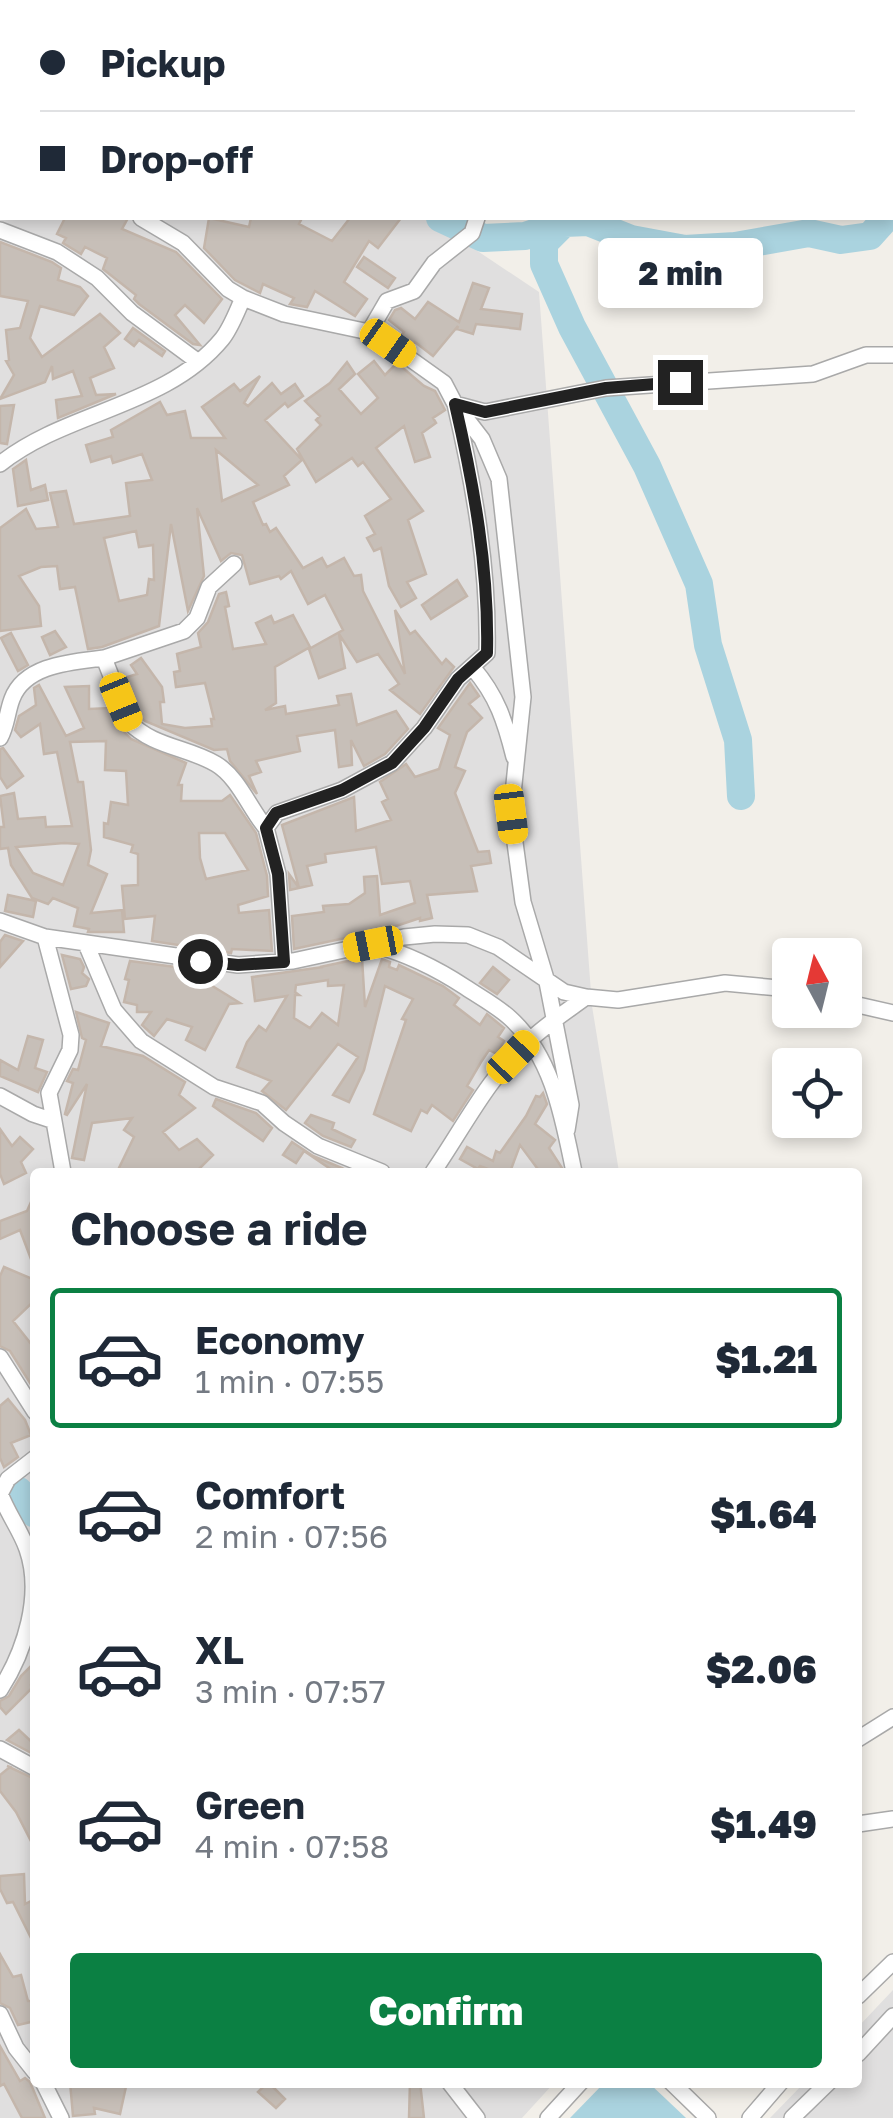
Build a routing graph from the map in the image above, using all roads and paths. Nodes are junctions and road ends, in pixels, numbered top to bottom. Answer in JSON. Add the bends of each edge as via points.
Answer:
{"nodes":[{"id":1,"x":144,"y":220,"type":"edge"},
{"id":2,"x":475,"y":220,"type":"edge"},
{"id":3,"x":0,"y":230,"type":"edge"},
{"id":4,"x":243,"y":298,"type":"junction"},
{"id":5,"x":369,"y":332,"type":"junction"},
{"id":6,"x":893,"y":355,"type":"edge"},
{"id":7,"x":198,"y":362,"type":"junction"},
{"id":8,"x":455,"y":404,"type":"junction"},
{"id":9,"x":0,"y":464,"type":"edge"},
{"id":10,"x":234,"y":564,"type":"dead end"},
{"id":11,"x":104,"y":658,"type":"junction"},
{"id":12,"x":473,"y":668,"type":"junction"},
{"id":13,"x":0,"y":738,"type":"edge"},
{"id":14,"x":514,"y":760,"type":"junction"},
{"id":15,"x":266,"y":828,"type":"junction"},
{"id":16,"x":0,"y":921,"type":"edge"},
{"id":17,"x":45,"y":937,"type":"junction"},
{"id":18,"x":86,"y":944,"type":"junction"},
{"id":19,"x":373,"y":944,"type":"junction"},
{"id":20,"x":284,"y":962,"type":"junction"},
{"id":21,"x":547,"y":982,"type":"junction"},
{"id":22,"x":772,"y":987,"type":"edge"},
{"id":23,"x":586,"y":997,"type":"junction"},
{"id":24,"x":862,"y":1006,"type":"edge"},
{"id":25,"x":893,"y":1013,"type":"edge"},
{"id":26,"x":554,"y":1021,"type":"junction"},
{"id":27,"x":530,"y":1040,"type":"junction"},
{"id":28,"x":0,"y":1096,"type":"edge"},
{"id":29,"x":54,"y":1121,"type":"junction"},
{"id":30,"x":567,"y":1130,"type":"junction"},
{"id":31,"x":62,"y":1168,"type":"edge"},
{"id":32,"x":372,"y":1168,"type":"edge"},
{"id":33,"x":436,"y":1168,"type":"edge"},
{"id":34,"x":573,"y":1168,"type":"edge"},
{"id":35,"x":0,"y":1357,"type":"edge"},
{"id":36,"x":30,"y":1404,"type":"edge"},
{"id":37,"x":30,"y":1462,"type":"edge"},
{"id":38,"x":0,"y":1494,"type":"edge"},
{"id":39,"x":30,"y":1561,"type":"edge"},
{"id":40,"x":30,"y":1605,"type":"edge"},
{"id":41,"x":0,"y":1690,"type":"edge"},
{"id":42,"x":893,"y":1718,"type":"edge"},
{"id":43,"x":862,"y":1737,"type":"edge"},
{"id":44,"x":0,"y":1749,"type":"edge"},
{"id":45,"x":30,"y":1765,"type":"edge"},
{"id":46,"x":893,"y":1819,"type":"edge"},
{"id":47,"x":862,"y":1823,"type":"edge"},
{"id":48,"x":893,"y":1962,"type":"edge"},
{"id":49,"x":862,"y":1985,"type":"edge"},
{"id":50,"x":0,"y":2014,"type":"edge"},
{"id":51,"x":893,"y":2016,"type":"edge"},
{"id":52,"x":862,"y":2050,"type":"edge"},
{"id":53,"x":8,"y":2052,"type":"edge"},
{"id":54,"x":30,"y":2068,"type":"edge"},
{"id":55,"x":46,"y":2088,"type":"edge"},
{"id":56,"x":454,"y":2088,"type":"edge"},
{"id":57,"x":576,"y":2088,"type":"edge"},
{"id":58,"x":677,"y":2088,"type":"edge"},
{"id":59,"x":777,"y":2088,"type":"edge"},
{"id":60,"x":824,"y":2088,"type":"edge"},
{"id":61,"x":61,"y":2118,"type":"edge"},
{"id":62,"x":477,"y":2118,"type":"edge"},
{"id":63,"x":548,"y":2118,"type":"edge"},
{"id":64,"x":708,"y":2118,"type":"edge"},
{"id":65,"x":750,"y":2118,"type":"edge"},
{"id":66,"x":792,"y":2118,"type":"edge"}],
"edges":[{"from":1,"to":4,"type":"street","via":[[183,242]]},
{"from":2,"to":5,"type":"street","via":[[472,233],[434,263],[414,291],[387,300]]},
{"from":3,"to":7,"type":"street","via":[[57,252],[97,278]]},
{"from":4,"to":5,"type":"street"},
{"from":4,"to":7,"type":"street","via":[[222,338]]},
{"from":5,"to":8,"type":"street","via":[[444,383]]},
{"from":6,"to":8,"type":"street","via":[[866,355],[812,374],[606,388],[485,412]]},
{"from":7,"to":9,"type":"street","via":[[128,401],[37,438]]},
{"from":8,"to":12,"type":"street","via":[[480,528],[488,610],[487,653]]},
{"from":8,"to":14,"type":"street","via":[[482,439],[499,478],[523,697]]},
{"from":10,"to":11,"type":"street","via":[[209,587],[184,632]]},
{"from":11,"to":13,"type":"street","via":[[34,672],[19,684]]},
{"from":11,"to":15,"type":"street","via":[[129,722],[158,744],[225,771]]},
{"from":12,"to":14,"type":"street","via":[[503,711]]},
{"from":12,"to":15,"type":"street","via":[[392,763],[342,790],[276,813]]},
{"from":14,"to":21,"type":"street","via":[[511,814],[523,902]]},
{"from":15,"to":20,"type":"street","via":[[278,874]]},
{"from":16,"to":17,"type":"street"},
{"from":17,"to":18,"type":"street"},
{"from":17,"to":29,"type":"street","via":[[71,1035],[49,1093]]},
{"from":18,"to":20,"type":"street","via":[[238,965]]},
{"from":18,"to":32,"type":"street","via":[[114,1010],[142,1040],[214,1087],[262,1102],[318,1146]]},
{"from":19,"to":20,"type":"street"},
{"from":19,"to":21,"type":"street","via":[[468,935],[498,947]]},
{"from":19,"to":27,"type":"street","via":[[448,976],[509,1016]]},
{"from":21,"to":23,"type":"street"},
{"from":21,"to":26,"type":"street"},
{"from":22,"to":23,"type":"street","via":[[725,983],[618,1000]]},
{"from":23,"to":26,"type":"street"},
{"from":24,"to":25,"type":"street"},
{"from":26,"to":27,"type":"street"},
{"from":26,"to":30,"type":"street","via":[[572,1105]]},
{"from":27,"to":30,"type":"street"},
{"from":27,"to":33,"type":"street","via":[[469,1114]]},
{"from":28,"to":29,"type":"street"},
{"from":29,"to":31,"type":"street"},
{"from":30,"to":34,"type":"street"},
{"from":35,"to":36,"type":"street"},
{"from":37,"to":38,"type":"street"},
{"from":38,"to":39,"type":"street"},
{"from":40,"to":41,"type":"street","via":[[18,1663]]},
{"from":42,"to":43,"type":"street"},
{"from":44,"to":45,"type":"street"},
{"from":46,"to":47,"type":"street"},
{"from":48,"to":49,"type":"street"},
{"from":50,"to":53,"type":"street"},
{"from":51,"to":52,"type":"street"},
{"from":53,"to":54,"type":"street"},
{"from":55,"to":61,"type":"street"},
{"from":56,"to":62,"type":"street"},
{"from":57,"to":63,"type":"street"},
{"from":58,"to":64,"type":"street"},
{"from":59,"to":65,"type":"street"},
{"from":60,"to":66,"type":"street"}]}
